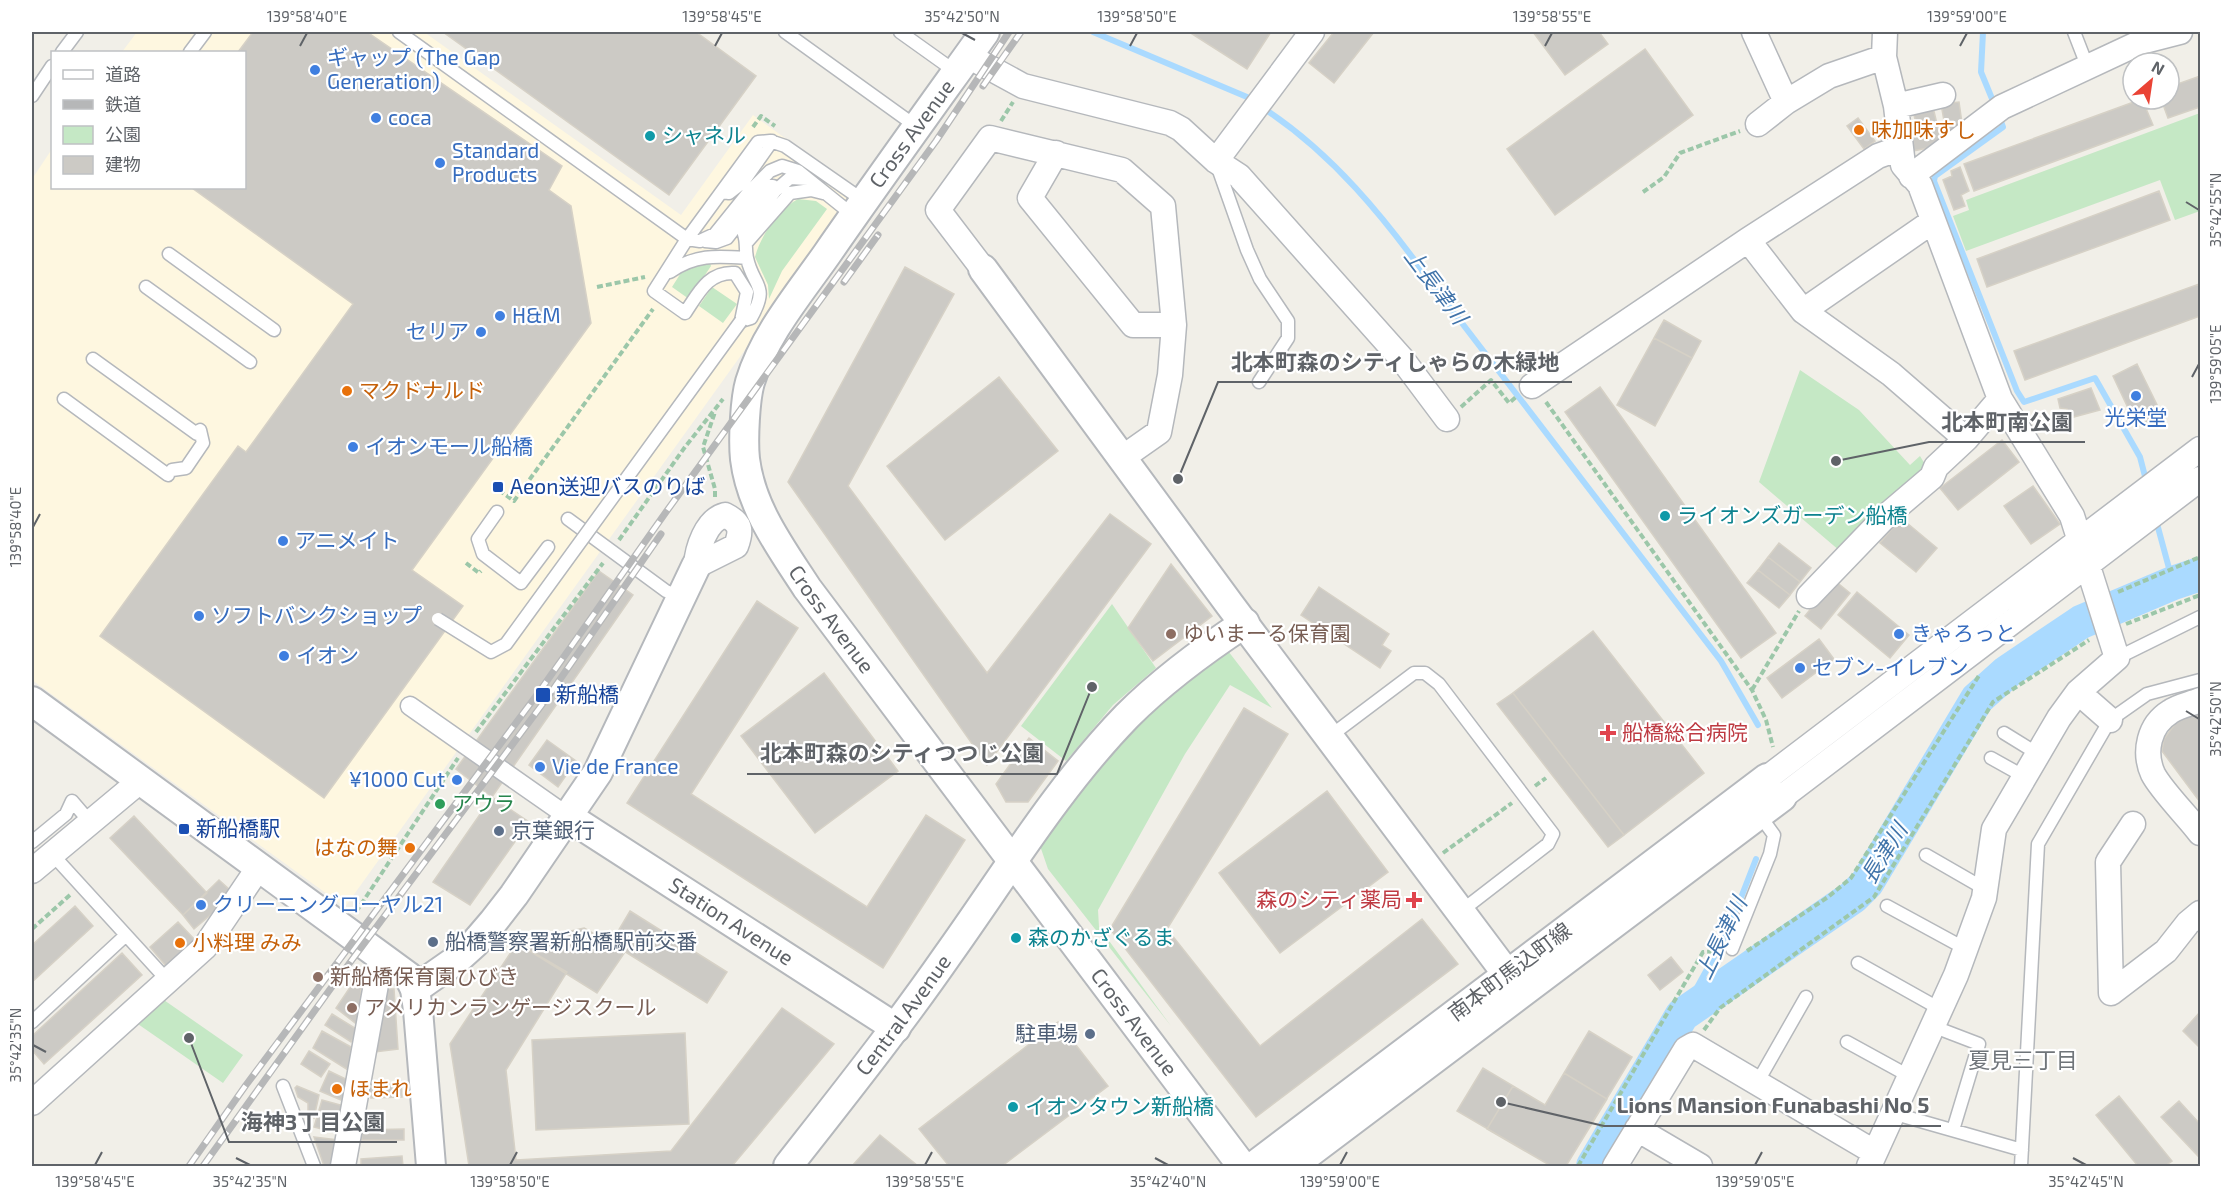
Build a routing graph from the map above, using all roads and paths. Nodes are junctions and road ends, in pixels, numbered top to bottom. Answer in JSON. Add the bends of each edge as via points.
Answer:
{"nodes":[{"id":1,"x":77,"y":32,"type":"edge"},
{"id":2,"x":205,"y":32,"type":"edge"},
{"id":3,"x":212,"y":32,"type":"edge"},
{"id":4,"x":388,"y":32,"type":"edge"},
{"id":5,"x":399,"y":32,"type":"edge"},
{"id":6,"x":785,"y":32,"type":"edge"},
{"id":7,"x":900,"y":32,"type":"edge"},
{"id":8,"x":985,"y":32,"type":"edge"},
{"id":9,"x":1312,"y":32,"type":"edge"},
{"id":10,"x":1754,"y":32,"type":"edge"},
{"id":11,"x":2074,"y":32,"type":"edge"},
{"id":12,"x":2180,"y":32,"type":"edge"},
{"id":13,"x":2140,"y":37,"type":"edge"},
{"id":14,"x":1889,"y":38,"type":"edge"},
{"id":15,"x":63,"y":51,"type":"edge"},
{"id":16,"x":191,"y":51,"type":"edge"},
{"id":17,"x":198,"y":51,"type":"edge"},
{"id":18,"x":962,"y":64,"type":"junction"},
{"id":19,"x":51,"y":68,"type":"edge"},
{"id":20,"x":2088,"y":68,"type":"junction"},
{"id":21,"x":1023,"y":86,"type":"junction"},
{"id":22,"x":1943,"y":95,"type":"dead end"},
{"id":23,"x":32,"y":96,"type":"edge"},
{"id":24,"x":1786,"y":102,"type":"junction"},
{"id":25,"x":1896,"y":106,"type":"junction"},
{"id":26,"x":1758,"y":124,"type":"joint"},
{"id":27,"x":918,"y":128,"type":"junction"},
{"id":28,"x":990,"y":138,"type":"junction"},
{"id":29,"x":1900,"y":148,"type":"junction"},
{"id":30,"x":1056,"y":153,"type":"junction"},
{"id":31,"x":1216,"y":161,"type":"junction"},
{"id":32,"x":1911,"y":176,"type":"junction"},
{"id":33,"x":808,"y":179,"type":"junction"},
{"id":34,"x":780,"y":186,"type":"junction"},
{"id":35,"x":1643,"y":192,"type":"dead end"},
{"id":36,"x":828,"y":194,"type":"junction"},
{"id":37,"x":859,"y":208,"type":"junction"},
{"id":38,"x":1933,"y":221,"type":"junction"},
{"id":39,"x":1748,"y":240,"type":"junction"},
{"id":40,"x":690,"y":242,"type":"junction"},
{"id":41,"x":747,"y":243,"type":"junction"},
{"id":42,"x":169,"y":254,"type":"dead end"},
{"id":43,"x":747,"y":258,"type":"junction"},
{"id":44,"x":982,"y":268,"type":"joint"},
{"id":45,"x":645,"y":276,"type":"dead end"},
{"id":46,"x":662,"y":278,"type":"junction"},
{"id":47,"x":146,"y":286,"type":"dead end"},
{"id":48,"x":597,"y":286,"type":"dead end"},
{"id":49,"x":653,"y":309,"type":"dead end"},
{"id":50,"x":1803,"y":311,"type":"junction"},
{"id":51,"x":741,"y":321,"type":"junction"},
{"id":52,"x":1174,"y":325,"type":"junction"},
{"id":53,"x":274,"y":330,"type":"dead end"},
{"id":54,"x":93,"y":358,"type":"dead end"},
{"id":55,"x":250,"y":362,"type":"dead end"},
{"id":56,"x":1259,"y":382,"type":"dead end"},
{"id":57,"x":1532,"y":386,"type":"joint"},
{"id":58,"x":729,"y":392,"type":"dead end"},
{"id":59,"x":64,"y":399,"type":"dead end"},
{"id":60,"x":2000,"y":399,"type":"junction"},
{"id":61,"x":1509,"y":403,"type":"dead end"},
{"id":62,"x":716,"y":408,"type":"junction"},
{"id":63,"x":1447,"y":419,"type":"joint"},
{"id":64,"x":1966,"y":439,"type":"junction"},
{"id":65,"x":2200,"y":449,"type":"edge"},
{"id":66,"x":1122,"y":458,"type":"junction"},
{"id":67,"x":2200,"y":479,"type":"edge"},
{"id":68,"x":499,"y":490,"type":"dead end"},
{"id":69,"x":497,"y":512,"type":"dead end"},
{"id":70,"x":718,"y":517,"type":"joint"},
{"id":71,"x":568,"y":519,"type":"dead end"},
{"id":72,"x":2080,"y":540,"type":"junction"},
{"id":73,"x":548,"y":547,"type":"dead end"},
{"id":74,"x":612,"y":551,"type":"junction"},
{"id":75,"x":2200,"y":557,"type":"edge"},
{"id":76,"x":2088,"y":564,"type":"junction"},
{"id":77,"x":696,"y":566,"type":"joint"},
{"id":78,"x":2200,"y":595,"type":"edge"},
{"id":79,"x":1809,"y":596,"type":"joint"},
{"id":80,"x":681,"y":597,"type":"junction"},
{"id":81,"x":2099,"y":599,"type":"junction"},
{"id":82,"x":2200,"y":617,"type":"edge"},
{"id":83,"x":438,"y":619,"type":"dead end"},
{"id":84,"x":1245,"y":623,"type":"junction"},
{"id":85,"x":2108,"y":628,"type":"junction"},
{"id":86,"x":2117,"y":658,"type":"junction"},
{"id":87,"x":1989,"y":668,"type":"dead end"},
{"id":88,"x":2200,"y":680,"type":"edge"},
{"id":89,"x":1752,"y":690,"type":"junction"},
{"id":90,"x":2078,"y":692,"type":"junction"},
{"id":91,"x":2200,"y":700,"type":"edge"},
{"id":92,"x":32,"y":701,"type":"edge"},
{"id":93,"x":410,"y":706,"type":"dead end"},
{"id":94,"x":2110,"y":720,"type":"junction"},
{"id":95,"x":2004,"y":734,"type":"dead end"},
{"id":96,"x":1329,"y":737,"type":"junction"},
{"id":97,"x":2038,"y":754,"type":"junction"},
{"id":98,"x":1991,"y":758,"type":"dead end"},
{"id":99,"x":1774,"y":776,"type":"junction"},
{"id":100,"x":2025,"y":777,"type":"junction"},
{"id":101,"x":1546,"y":778,"type":"dead end"},
{"id":102,"x":140,"y":781,"type":"junction"},
{"id":103,"x":1523,"y":794,"type":"junction"},
{"id":104,"x":1751,"y":805,"type":"junction"},
{"id":105,"x":567,"y":816,"type":"junction"},
{"id":106,"x":90,"y":822,"type":"junction"},
{"id":107,"x":2133,"y":824,"type":"dead end"},
{"id":108,"x":2200,"y":833,"type":"edge"},
{"id":109,"x":32,"y":842,"type":"edge"},
{"id":110,"x":52,"y":854,"type":"junction"},
{"id":111,"x":1926,"y":855,"type":"dead end"},
{"id":112,"x":1435,"y":859,"type":"dead end"},
{"id":113,"x":1014,"y":860,"type":"junction"},
{"id":114,"x":259,"y":867,"type":"junction"},
{"id":115,"x":32,"y":871,"type":"edge"},
{"id":116,"x":81,"y":885,"type":"junction"},
{"id":117,"x":1985,"y":889,"type":"junction"},
{"id":118,"x":1887,"y":906,"type":"dead end"},
{"id":119,"x":1460,"y":912,"type":"junction"},
{"id":120,"x":2200,"y":913,"type":"edge"},
{"id":121,"x":32,"y":929,"type":"edge"},
{"id":122,"x":126,"y":935,"type":"junction"},
{"id":123,"x":1966,"y":949,"type":"junction"},
{"id":124,"x":1727,"y":950,"type":"junction"},
{"id":125,"x":381,"y":957,"type":"junction"},
{"id":126,"x":1858,"y":963,"type":"dead end"},
{"id":127,"x":1507,"y":974,"type":"junction"},
{"id":128,"x":168,"y":981,"type":"junction"},
{"id":129,"x":415,"y":989,"type":"junction"},
{"id":130,"x":1806,"y":997,"type":"dead end"},
{"id":131,"x":1936,"y":1018,"type":"junction"},
{"id":132,"x":32,"y":1022,"type":"edge"},
{"id":133,"x":896,"y":1028,"type":"junction"},
{"id":134,"x":1847,"y":1042,"type":"dead end"},
{"id":135,"x":1693,"y":1045,"type":"junction"},
{"id":136,"x":1909,"y":1076,"type":"junction"},
{"id":137,"x":1758,"y":1083,"type":"junction"},
{"id":138,"x":283,"y":1086,"type":"dead end"},
{"id":139,"x":32,"y":1103,"type":"edge"},
{"id":140,"x":1892,"y":1113,"type":"junction"},
{"id":141,"x":1637,"y":1129,"type":"junction"},
{"id":142,"x":1953,"y":1130,"type":"junction"},
{"id":143,"x":2022,"y":1150,"type":"junction"},
{"id":144,"x":1871,"y":1159,"type":"edge"},
{"id":145,"x":314,"y":1167,"type":"edge"},
{"id":146,"x":344,"y":1167,"type":"edge"},
{"id":147,"x":431,"y":1167,"type":"edge"},
{"id":148,"x":788,"y":1167,"type":"edge"},
{"id":149,"x":1242,"y":1167,"type":"edge"},
{"id":150,"x":1254,"y":1167,"type":"edge"},
{"id":151,"x":1292,"y":1167,"type":"edge"},
{"id":152,"x":1578,"y":1167,"type":"edge"},
{"id":153,"x":1615,"y":1167,"type":"edge"},
{"id":154,"x":1700,"y":1167,"type":"edge"},
{"id":155,"x":2021,"y":1167,"type":"edge"}],
"edges":[{"from":1,"to":15,"type":"lane"},
{"from":2,"to":16,"type":"lane"},
{"from":3,"to":17,"type":"lane"},
{"from":4,"to":40,"type":"lane"},
{"from":5,"to":40,"type":"lane"},
{"from":6,"to":27,"type":"lane"},
{"from":7,"to":18,"type":"lane"},
{"from":8,"to":18,"type":"street","name":"Cross Avenue"},
{"from":9,"to":31,"type":"street"},
{"from":10,"to":24,"type":"street"},
{"from":11,"to":20,"type":"lane"},
{"from":12,"to":13,"type":"street"},
{"from":13,"to":20,"type":"street"},
{"from":14,"to":24,"type":"street"},
{"from":14,"to":25,"type":"street"},
{"from":18,"to":21,"type":"street"},
{"from":18,"to":27,"type":"street","name":"Cross Avenue"},
{"from":19,"to":23,"type":"lane"},
{"from":20,"to":32,"type":"street","via":[[2002,107]]},
{"from":21,"to":28,"type":"path"},
{"from":21,"to":31,"type":"street","via":[[1170,123]]},
{"from":22,"to":25,"type":"street"},
{"from":24,"to":26,"type":"street"},
{"from":25,"to":29,"type":"street"},
{"from":26,"to":35,"type":"path","via":[[1680,153],[1665,177]]},
{"from":27,"to":37,"type":"street","name":"Cross Avenue"},
{"from":28,"to":30,"type":"street"},
{"from":28,"to":44,"type":"street","via":[[938,210]]},
{"from":29,"to":32,"type":"street","via":[[1903,165]]},
{"from":29,"to":39,"type":"street","via":[[1878,156]]},
{"from":30,"to":52,"type":"street","via":[[1122,171],[1163,206]]},
{"from":30,"to":52,"type":"street","via":[[1029,198],[1133,325]]},
{"from":31,"to":56,"type":"lane","via":[[1228,202],[1260,279],[1288,321],[1288,338]]},
{"from":31,"to":63,"type":"street","via":[[1239,176],[1402,359]]},
{"from":32,"to":38,"type":"street","via":[[1920,185]]},
{"from":33,"to":34,"type":"lane","via":[[790,178]]},
{"from":33,"to":36,"type":"lane"},
{"from":33,"to":40,"type":"lane","via":[[782,166],[770,171],[715,234]]},
{"from":34,"to":40,"type":"lane","via":[[768,186],[727,238]]},
{"from":34,"to":41,"type":"lane","via":[[744,234]]},
{"from":36,"to":37,"type":"lane"},
{"from":36,"to":41,"type":"lane","via":[[811,190],[790,193]]},
{"from":37,"to":40,"type":"lane","via":[[785,146],[772,141],[758,142]]},
{"from":37,"to":113,"type":"street","name":"Cross Avenue","via":[[757,362],[749,384],[745,437],[749,479],[768,527],[807,588]]},
{"from":38,"to":50,"type":"street"},
{"from":38,"to":60,"type":"street"},
{"from":39,"to":50,"type":"street"},
{"from":39,"to":57,"type":"street"},
{"from":40,"to":46,"type":"lane"},
{"from":41,"to":43,"type":"lane"},
{"from":42,"to":53,"type":"lane"},
{"from":43,"to":46,"type":"lane","via":[[695,258]]},
{"from":43,"to":51,"type":"lane","via":[[758,283],[760,301],[751,318]]},
{"from":44,"to":66,"type":"street"},
{"from":45,"to":48,"type":"path"},
{"from":46,"to":51,"type":"lane","via":[[654,291],[685,314],[713,276],[735,273],[747,292]]},
{"from":47,"to":55,"type":"lane"},
{"from":49,"to":68,"type":"path","via":[[514,501]]},
{"from":50,"to":64,"type":"street","via":[[1891,374]]},
{"from":51,"to":83,"type":"lane","bridge":true,"via":[[506,645],[491,652]]},
{"from":52,"to":66,"type":"street","via":[[1159,432]]},
{"from":54,"to":59,"type":"lane","via":[[199,432],[203,443],[186,468],[170,473]]},
{"from":57,"to":89,"type":"path"},
{"from":58,"to":62,"type":"path"},
{"from":60,"to":64,"type":"street"},
{"from":60,"to":72,"type":"street","via":[[2072,516]]},
{"from":61,"to":63,"type":"path","via":[[1491,380]]},
{"from":62,"to":70,"type":"path","via":[[703,447]]},
{"from":62,"to":74,"type":"path"},
{"from":64,"to":79,"type":"street"},
{"from":65,"to":72,"type":"street"},
{"from":66,"to":84,"type":"street"},
{"from":67,"to":76,"type":"street"},
{"from":69,"to":73,"type":"lane","via":[[478,539],[483,554],[521,583]]},
{"from":70,"to":77,"type":"street","via":[[700,544]]},
{"from":71,"to":74,"type":"lane"},
{"from":72,"to":76,"type":"street"},
{"from":72,"to":99,"type":"street"},
{"from":74,"to":80,"type":"lane","via":[[666,591]]},
{"from":75,"to":81,"type":"path"},
{"from":76,"to":81,"type":"street"},
{"from":76,"to":99,"type":"street"},
{"from":77,"to":80,"type":"street"},
{"from":78,"to":85,"type":"path"},
{"from":79,"to":89,"type":"path"},
{"from":80,"to":105,"type":"street","via":[[598,772]]},
{"from":81,"to":85,"type":"street"},
{"from":82,"to":86,"type":"lane"},
{"from":84,"to":96,"type":"street"},
{"from":84,"to":113,"type":"street","name":"Central Avenue","via":[[1128,715],[1069,783]]},
{"from":85,"to":86,"type":"street"},
{"from":85,"to":135,"type":"path","via":[[1993,702],[1874,897],[1720,1008]]},
{"from":86,"to":90,"type":"street"},
{"from":87,"to":124,"type":"path","via":[[1980,674],[1851,878],[1743,953]]},
{"from":88,"to":94,"type":"lane","via":[[2147,694]]},
{"from":89,"to":99,"type":"path","via":[[1766,720]]},
{"from":90,"to":94,"type":"street"},
{"from":90,"to":97,"type":"street"},
{"from":91,"to":108,"type":"street","via":[[2170,711],[2157,723],[2148,748],[2154,776]]},
{"from":92,"to":102,"type":"street"},
{"from":93,"to":105,"type":"street"},
{"from":94,"to":143,"type":"lane","via":[[2038,844]]},
{"from":95,"to":97,"type":"lane"},
{"from":96,"to":103,"type":"lane","via":[[1414,673],[1425,673],[1439,684]]},
{"from":96,"to":119,"type":"street"},
{"from":97,"to":100,"type":"street"},
{"from":98,"to":100,"type":"lane"},
{"from":99,"to":104,"type":"street","name":"南本町馬込町線"},
{"from":100,"to":117,"type":"street","via":[[1994,829]]},
{"from":101,"to":103,"type":"path"},
{"from":102,"to":106,"type":"street"},
{"from":102,"to":114,"type":"street"},
{"from":103,"to":112,"type":"path"},
{"from":103,"to":119,"type":"lane","via":[[1553,834],[1548,844]]},
{"from":104,"to":124,"type":"lane","via":[[1774,835],[1770,854]]},
{"from":104,"to":127,"type":"street","name":"南本町馬込町線"},
{"from":104,"to":151,"type":"street","name":"南本町馬込町線"},
{"from":105,"to":129,"type":"street","via":[[514,895],[475,943]]},
{"from":105,"to":133,"type":"street","name":"Station Avenue"},
{"from":106,"to":109,"type":"lane","via":[[72,801],[66,814]]},
{"from":106,"to":110,"type":"street"},
{"from":107,"to":120,"type":"street","via":[[2108,862],[2111,993],[2166,951]]},
{"from":110,"to":115,"type":"street"},
{"from":110,"to":116,"type":"lane"},
{"from":111,"to":117,"type":"lane"},
{"from":113,"to":133,"type":"street","name":"Central Avenue"},
{"from":113,"to":149,"type":"street","name":"Cross Avenue"},
{"from":114,"to":125,"type":"street"},
{"from":114,"to":128,"type":"street","via":[[205,947]]},
{"from":116,"to":121,"type":"path"},
{"from":116,"to":122,"type":"lane"},
{"from":117,"to":123,"type":"street"},
{"from":118,"to":123,"type":"lane"},
{"from":119,"to":127,"type":"street"},
{"from":122,"to":128,"type":"lane"},
{"from":122,"to":132,"type":"lane"},
{"from":123,"to":131,"type":"street"},
{"from":124,"to":152,"type":"path","via":[[1703,952]]},
{"from":125,"to":129,"type":"street","via":[[409,977]]},
{"from":125,"to":146,"type":"street"},
{"from":126,"to":131,"type":"lane"},
{"from":127,"to":150,"type":"street","name":"南本町馬込町線"},
{"from":128,"to":139,"type":"street"},
{"from":129,"to":147,"type":"street"},
{"from":130,"to":137,"type":"lane"},
{"from":131,"to":136,"type":"street"},
{"from":131,"to":142,"type":"lane","via":[[1979,1044]]},
{"from":133,"to":148,"type":"street","name":"Central Avenue"},
{"from":134,"to":136,"type":"lane"},
{"from":135,"to":137,"type":"street"},
{"from":135,"to":141,"type":"street","via":[[1686,1049]]},
{"from":136,"to":140,"type":"street"},
{"from":137,"to":144,"type":"street"},
{"from":138,"to":145,"type":"lane"},
{"from":140,"to":142,"type":"lane"},
{"from":140,"to":144,"type":"street"},
{"from":141,"to":153,"type":"street"},
{"from":141,"to":154,"type":"street"},
{"from":142,"to":143,"type":"lane"},
{"from":143,"to":155,"type":"lane"}]}
